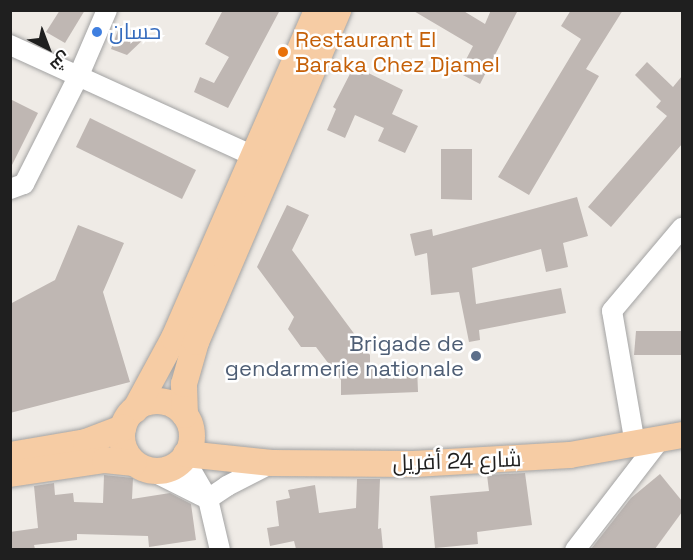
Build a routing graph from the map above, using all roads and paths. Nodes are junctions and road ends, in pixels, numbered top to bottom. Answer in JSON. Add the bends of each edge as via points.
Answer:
{"nodes":[{"id":1,"x":107,"y":10,"type":"edge"},
{"id":2,"x":317,"y":10,"type":"edge"},
{"id":3,"x":338,"y":10,"type":"edge"},
{"id":4,"x":10,"y":45,"type":"edge"},
{"id":5,"x":79,"y":75,"type":"junction"},
{"id":6,"x":262,"y":159,"type":"junction"},
{"id":7,"x":10,"y":189,"type":"edge"},
{"id":8,"x":682,"y":228,"type":"edge"},
{"id":9,"x":129,"y":419,"type":"junction"},
{"id":10,"x":186,"y":439,"type":"junction"},
{"id":11,"x":659,"y":440,"type":"edge"},
{"id":12,"x":10,"y":455,"type":"edge"},
{"id":13,"x":272,"y":463,"type":"junction"},
{"id":14,"x":143,"y":467,"type":"junction"},
{"id":15,"x":10,"y":474,"type":"edge"},
{"id":16,"x":208,"y":500,"type":"junction"},
{"id":17,"x":220,"y":549,"type":"edge"},
{"id":18,"x":574,"y":549,"type":"edge"}],
"edges":[{"from":1,"to":5,"type":"street"},
{"from":2,"to":6,"type":"main road"},
{"from":3,"to":6,"type":"main road"},
{"from":4,"to":5,"type":"street"},
{"from":5,"to":6,"type":"street"},
{"from":5,"to":7,"type":"street","via":[[24,184]]},
{"from":6,"to":9,"type":"main road","via":[[174,338]]},
{"from":6,"to":10,"type":"main road","via":[[184,384]]},
{"from":8,"to":11,"type":"street","via":[[612,311]]},
{"from":9,"to":10,"type":"main road","via":[[149,402],[171,405]]},
{"from":9,"to":12,"type":"main road","via":[[86,442]]},
{"from":9,"to":14,"type":"main road","via":[[124,447]]},
{"from":10,"to":13,"type":"main road","name":"شارع 24 أفريل","via":[[231,458]]},
{"from":10,"to":14,"type":"main road","via":[[169,469]]},
{"from":10,"to":16,"type":"street"},
{"from":11,"to":13,"type":"main road","name":"شارع 24 أفريل","via":[[570,455],[496,461]]},
{"from":11,"to":18,"type":"street"},
{"from":13,"to":16,"type":"street"},
{"from":14,"to":15,"type":"main road","via":[[105,460]]},
{"from":14,"to":16,"type":"street"},
{"from":16,"to":17,"type":"street"}]}
